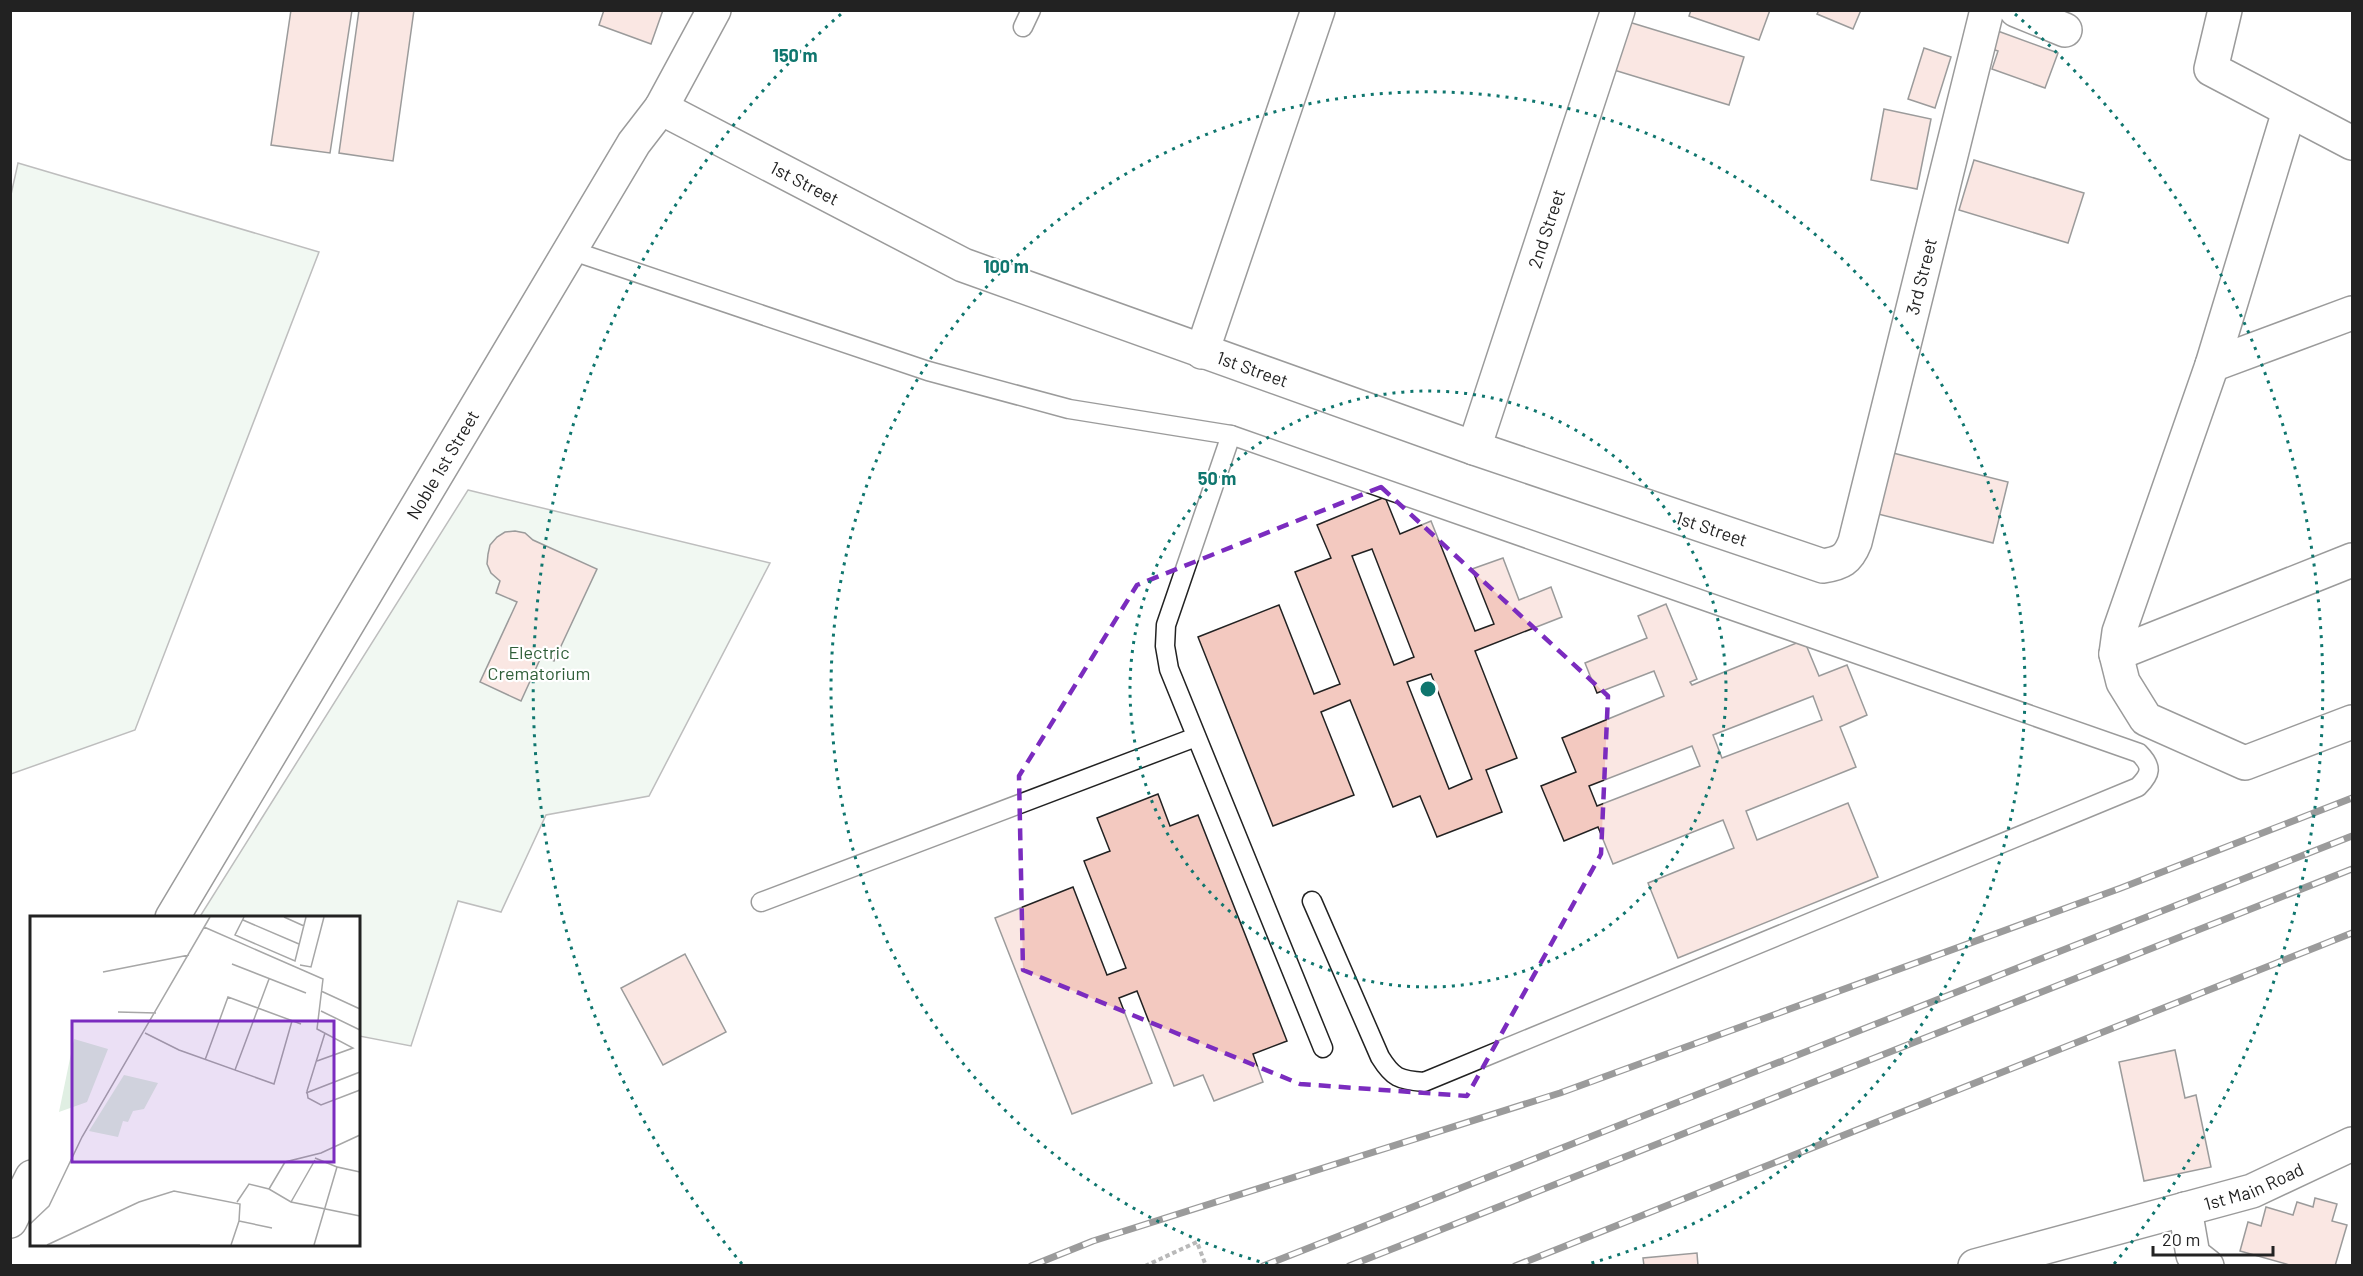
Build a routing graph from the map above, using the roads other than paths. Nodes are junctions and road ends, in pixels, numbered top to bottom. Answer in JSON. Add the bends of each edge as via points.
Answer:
{"nodes":[{"id":1,"x":714,"y":10,"type":"edge"},
{"id":2,"x":1031,"y":10,"type":"edge"},
{"id":3,"x":1318,"y":10,"type":"edge"},
{"id":4,"x":1618,"y":10,"type":"edge"},
{"id":5,"x":1987,"y":10,"type":"edge"},
{"id":6,"x":2016,"y":10,"type":"edge"},
{"id":7,"x":2225,"y":10,"type":"edge"},
{"id":8,"x":1023,"y":27,"type":"dead end"},
{"id":9,"x":2066,"y":30,"type":"dead end"},
{"id":10,"x":661,"y":108,"type":"junction"},
{"id":11,"x":2289,"y":111,"type":"junction"},
{"id":12,"x":2352,"y":143,"type":"edge"},
{"id":13,"x":570,"y":250,"type":"junction"},
{"id":14,"x":2352,"y":313,"type":"edge"},
{"id":15,"x":1202,"y":351,"type":"junction"},
{"id":16,"x":2212,"y":365,"type":"junction"},
{"id":17,"x":1231,"y":435,"type":"junction"},
{"id":18,"x":1474,"y":448,"type":"junction"},
{"id":19,"x":1855,"y":542,"type":"joint"},
{"id":20,"x":2352,"y":560,"type":"edge"},
{"id":21,"x":2116,"y":654,"type":"junction"},
{"id":22,"x":2352,"y":722,"type":"edge"},
{"id":23,"x":1196,"y":737,"type":"junction"},
{"id":24,"x":1312,"y":901,"type":"dead end"},
{"id":25,"x":761,"y":902,"type":"dead end"},
{"id":26,"x":173,"y":916,"type":"edge"},
{"id":27,"x":1323,"y":1048,"type":"dead end"},
{"id":28,"x":2352,"y":1144,"type":"edge"},
{"id":29,"x":30,"y":1181,"type":"edge"},
{"id":30,"x":2185,"y":1209,"type":"junction"},
{"id":31,"x":10,"y":1221,"type":"edge"},
{"id":32,"x":2196,"y":1262,"type":"edge"},
{"id":33,"x":1975,"y":1266,"type":"edge"}],
"edges":[{"from":1,"to":10,"type":"street","name":"Noble 1st Street"},
{"from":2,"to":8,"type":"lane"},
{"from":3,"to":15,"type":"street"},
{"from":4,"to":18,"type":"street","name":"2nd Street"},
{"from":5,"to":19,"type":"street","name":"3rd Street"},
{"from":6,"to":9,"type":"street"},
{"from":7,"to":11,"type":"street","via":[[2211,69]]},
{"from":10,"to":13,"type":"street","name":"Noble 1st Street","via":[[634,144]]},
{"from":10,"to":15,"type":"street","name":"1st Street","via":[[963,265]]},
{"from":11,"to":12,"type":"street"},
{"from":11,"to":16,"type":"street"},
{"from":13,"to":17,"type":"lane","via":[[928,371],[1069,409]]},
{"from":13,"to":26,"type":"street","name":"Noble 1st Street"},
{"from":14,"to":16,"type":"street"},
{"from":15,"to":18,"type":"street","name":"1st Street"},
{"from":16,"to":21,"type":"street","via":[[2119,632]]},
{"from":17,"to":23,"type":"lane","via":[[1166,625],[1169,669]]},
{"from":17,"to":24,"type":"lane","via":[[2139,753],[2149,770],[2138,787],[1424,1082],[1401,1080],[1380,1057]]},
{"from":18,"to":19,"type":"street","name":"1st Street","via":[[1823,566],[1840,564],[1850,556]]},
{"from":20,"to":21,"type":"street"},
{"from":21,"to":22,"type":"street","via":[[2123,682],[2146,719],[2246,763]]},
{"from":23,"to":25,"type":"lane"},
{"from":23,"to":27,"type":"lane"},
{"from":28,"to":30,"type":"street","name":"1st Main Road","via":[[2252,1191]]},
{"from":29,"to":31,"type":"street"},
{"from":30,"to":32,"type":"street"},
{"from":30,"to":33,"type":"street","name":"1st Main Road"}]}
